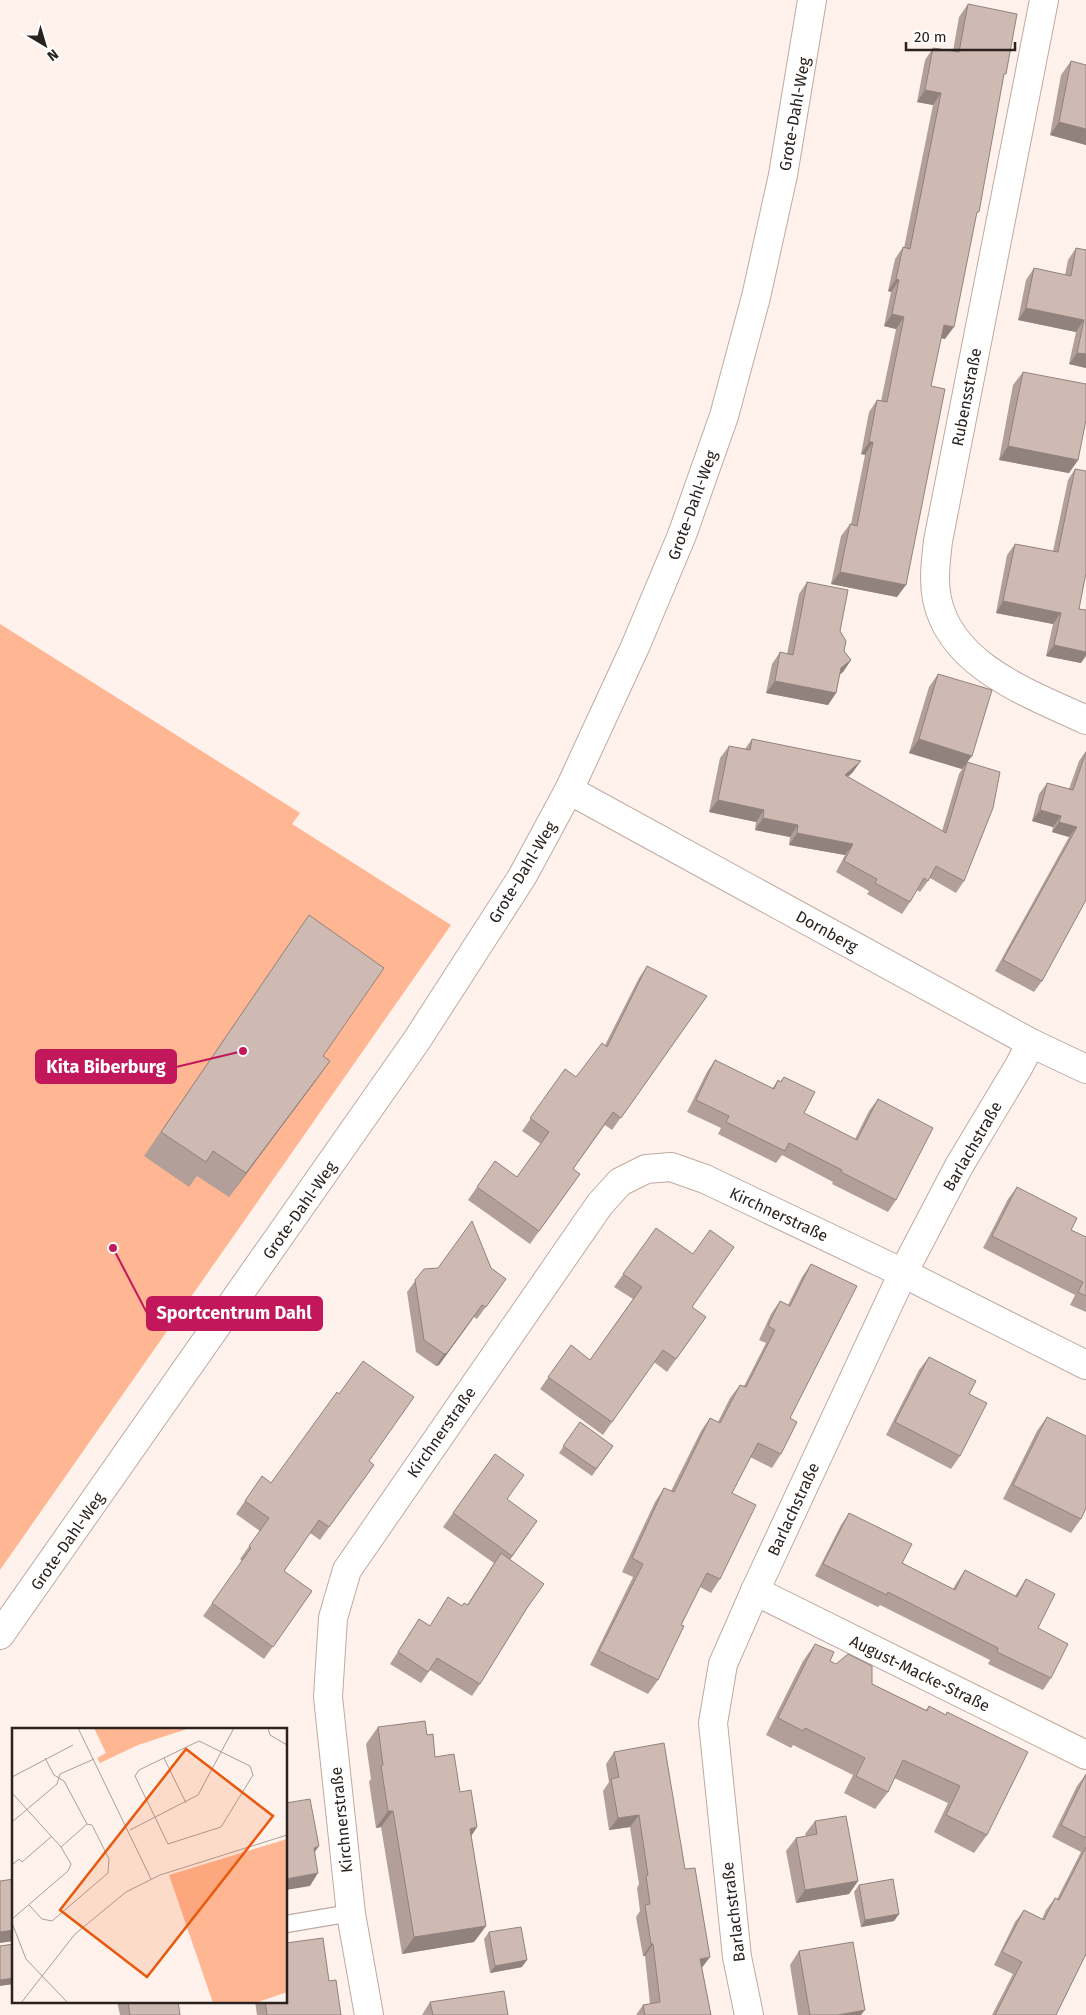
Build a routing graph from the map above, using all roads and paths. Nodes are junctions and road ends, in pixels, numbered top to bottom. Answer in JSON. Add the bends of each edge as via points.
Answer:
{"nodes":[{"id":1,"x":812,"y":0,"type":"edge"},
{"id":2,"x":1044,"y":0,"type":"edge"},
{"id":3,"x":1086,"y":720,"type":"edge"},
{"id":4,"x":569,"y":790,"type":"junction"},
{"id":5,"x":1031,"y":1043,"type":"junction"},
{"id":6,"x":1086,"y":1069,"type":"edge"},
{"id":7,"x":903,"y":1273,"type":"junction"},
{"id":8,"x":1086,"y":1365,"type":"edge"},
{"id":9,"x":755,"y":1591,"type":"junction"},
{"id":10,"x":0,"y":1635,"type":"edge"},
{"id":11,"x":1086,"y":1755,"type":"edge"},
{"id":12,"x":351,"y":1913,"type":"junction"},
{"id":13,"x":288,"y":1924,"type":"edge"},
{"id":14,"x":369,"y":2015,"type":"edge"},
{"id":15,"x":749,"y":2015,"type":"edge"}],
"edges":[{"from":1,"to":4,"type":"street","name":"Grote-Dahl-Weg","via":[[783,175],[756,298],[724,416],[682,536]]},
{"from":2,"to":3,"type":"street","name":"Rubensstraße","via":[[938,541],[935,577],[937,599],[945,622],[970,655],[1013,685]]},
{"from":4,"to":5,"type":"street","name":"Dornberg"},
{"from":4,"to":10,"type":"street","name":"Grote-Dahl-Weg","via":[[522,877],[416,1040]]},
{"from":5,"to":6,"type":"street","name":"Dornberg"},
{"from":5,"to":7,"type":"street","name":"Barlachstraße","via":[[959,1166]]},
{"from":7,"to":8,"type":"street"},
{"from":7,"to":9,"type":"street","name":"Barlachstraße"},
{"from":7,"to":12,"type":"street","name":"Kirchnerstraße","via":[[705,1179],[671,1167],[646,1169],[620,1182],[600,1204],[347,1570],[333,1618],[328,1697]]},
{"from":9,"to":11,"type":"street","name":"August-Macke-Straße"},
{"from":9,"to":15,"type":"street","name":"Barlachstraße","via":[[723,1664],[713,1724],[738,1956]]},
{"from":12,"to":13,"type":"lane"},
{"from":12,"to":14,"type":"street","name":"Kirchnerstraße"}]}
